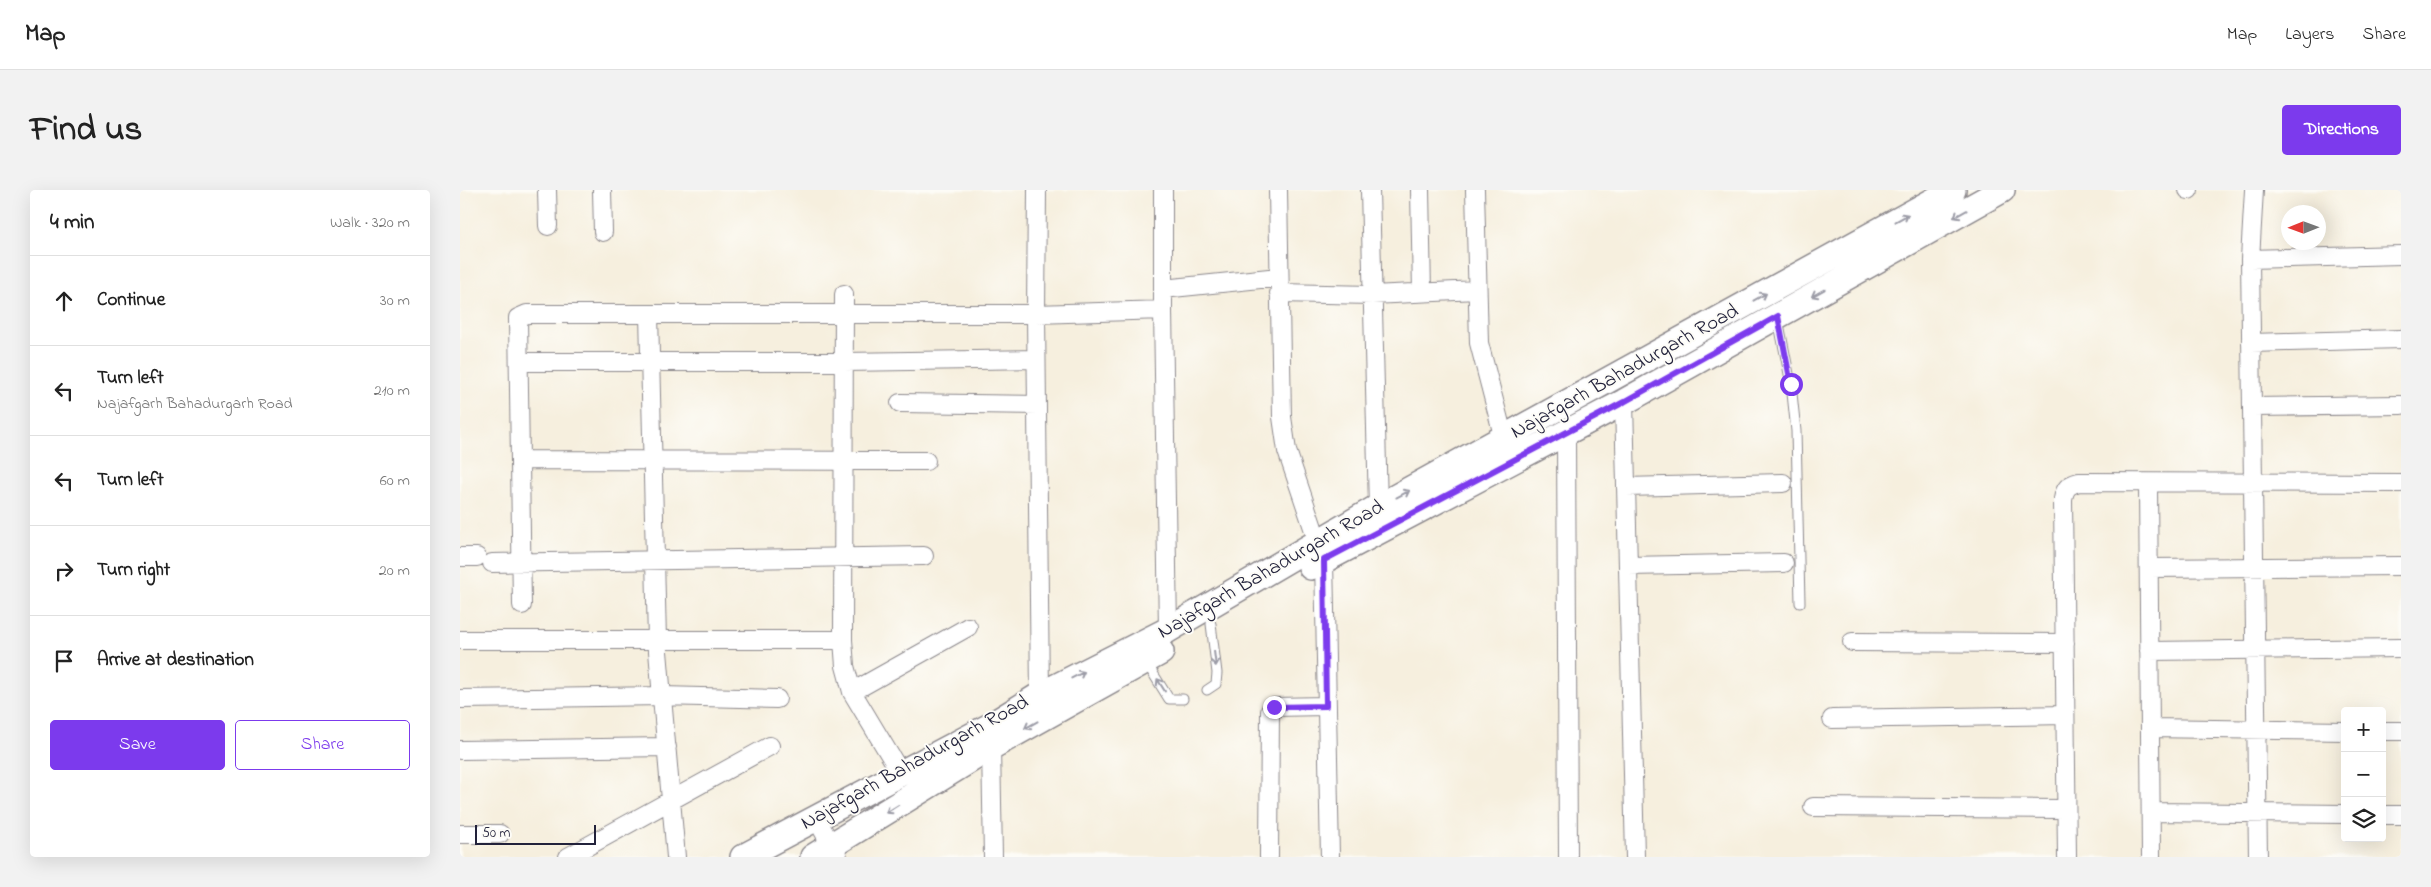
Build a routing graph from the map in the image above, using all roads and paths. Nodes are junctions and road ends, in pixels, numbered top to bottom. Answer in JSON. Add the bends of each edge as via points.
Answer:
{"nodes":[{"id":1,"x":547,"y":190,"type":"edge"},
{"id":2,"x":602,"y":190,"type":"edge"},
{"id":3,"x":1037,"y":190,"type":"edge"},
{"id":4,"x":1163,"y":190,"type":"edge"},
{"id":5,"x":1278,"y":190,"type":"edge"},
{"id":6,"x":1370,"y":190,"type":"edge"},
{"id":7,"x":1420,"y":190,"type":"edge"},
{"id":8,"x":1476,"y":190,"type":"edge"},
{"id":9,"x":1954,"y":190,"type":"edge"},
{"id":10,"x":2002,"y":190,"type":"edge"},
{"id":11,"x":2254,"y":190,"type":"edge"},
{"id":12,"x":548,"y":226,"type":"dead end"},
{"id":13,"x":602,"y":232,"type":"dead end"},
{"id":14,"x":2401,"y":255,"type":"edge"},
{"id":15,"x":2250,"y":259,"type":"junction"},
{"id":16,"x":1279,"y":285,"type":"junction"},
{"id":17,"x":1163,"y":289,"type":"junction"},
{"id":18,"x":1477,"y":290,"type":"junction"},
{"id":19,"x":1422,"y":293,"type":"junction"},
{"id":20,"x":844,"y":294,"type":"dead end"},
{"id":21,"x":1372,"y":295,"type":"junction"},
{"id":22,"x":1163,"y":310,"type":"junction"},
{"id":23,"x":649,"y":314,"type":"junction"},
{"id":24,"x":844,"y":314,"type":"junction"},
{"id":25,"x":1036,"y":314,"type":"junction"},
{"id":26,"x":1778,"y":316,"type":"junction"},
{"id":27,"x":1705,"y":328,"type":"junction"},
{"id":28,"x":2401,"y":339,"type":"edge"},
{"id":29,"x":2251,"y":343,"type":"junction"},
{"id":30,"x":1715,"y":351,"type":"junction"},
{"id":31,"x":1036,"y":359,"type":"junction"},
{"id":32,"x":519,"y":362,"type":"junction"},
{"id":33,"x":650,"y":362,"type":"junction"},
{"id":34,"x":844,"y":362,"type":"junction"},
{"id":35,"x":1624,"y":402,"type":"junction"},
{"id":36,"x":900,"y":403,"type":"dead end"},
{"id":37,"x":2401,"y":405,"type":"edge"},
{"id":38,"x":1037,"y":406,"type":"junction"},
{"id":39,"x":2252,"y":407,"type":"junction"},
{"id":40,"x":1566,"y":431,"type":"junction"},
{"id":41,"x":1504,"y":439,"type":"junction"},
{"id":42,"x":520,"y":460,"type":"junction"},
{"id":43,"x":652,"y":460,"type":"junction"},
{"id":44,"x":843,"y":461,"type":"junction"},
{"id":45,"x":926,"y":461,"type":"dead end"},
{"id":46,"x":1783,"y":483,"type":"dead end"},
{"id":47,"x":2148,"y":483,"type":"junction"},
{"id":48,"x":2253,"y":483,"type":"junction"},
{"id":49,"x":2401,"y":483,"type":"edge"},
{"id":50,"x":1626,"y":487,"type":"junction"},
{"id":51,"x":1378,"y":507,"type":"junction"},
{"id":52,"x":1322,"y":552,"type":"junction"},
{"id":53,"x":924,"y":556,"type":"dead end"},
{"id":54,"x":843,"y":557,"type":"junction"},
{"id":55,"x":476,"y":559,"type":"edge"},
{"id":56,"x":655,"y":560,"type":"junction"},
{"id":57,"x":521,"y":562,"type":"junction"},
{"id":58,"x":1784,"y":563,"type":"dead end"},
{"id":59,"x":1628,"y":566,"type":"junction"},
{"id":60,"x":2401,"y":566,"type":"edge"},
{"id":61,"x":2254,"y":567,"type":"junction"},
{"id":62,"x":2148,"y":568,"type":"junction"},
{"id":63,"x":1800,"y":603,"type":"dead end"},
{"id":64,"x":522,"y":605,"type":"dead end"},
{"id":65,"x":1211,"y":624,"type":"junction"},
{"id":66,"x":968,"y":627,"type":"dead end"},
{"id":67,"x":1168,"y":630,"type":"junction"},
{"id":68,"x":460,"y":640,"type":"edge"},
{"id":69,"x":657,"y":640,"type":"junction"},
{"id":70,"x":843,"y":640,"type":"junction"},
{"id":71,"x":1852,"y":642,"type":"dead end"},
{"id":72,"x":2065,"y":643,"type":"junction"},
{"id":73,"x":2401,"y":648,"type":"edge"},
{"id":74,"x":2255,"y":650,"type":"junction"},
{"id":75,"x":2150,"y":651,"type":"junction"},
{"id":76,"x":1146,"y":660,"type":"junction"},
{"id":77,"x":1207,"y":690,"type":"dead end"},
{"id":78,"x":852,"y":692,"type":"junction"},
{"id":79,"x":1040,"y":694,"type":"junction"},
{"id":80,"x":662,"y":696,"type":"junction"},
{"id":81,"x":460,"y":698,"type":"edge"},
{"id":82,"x":777,"y":699,"type":"dead end"},
{"id":83,"x":1183,"y":699,"type":"dead end"},
{"id":84,"x":1326,"y":706,"type":"junction"},
{"id":85,"x":2065,"y":715,"type":"junction"},
{"id":86,"x":1832,"y":718,"type":"dead end"},
{"id":87,"x":2150,"y":728,"type":"junction"},
{"id":88,"x":2256,"y":730,"type":"junction"},
{"id":89,"x":2341,"y":730,"type":"edge"},
{"id":90,"x":2386,"y":731,"type":"edge"},
{"id":91,"x":2401,"y":731,"type":"edge"},
{"id":92,"x":770,"y":746,"type":"dead end"},
{"id":93,"x":666,"y":747,"type":"junction"},
{"id":94,"x":991,"y":747,"type":"junction"},
{"id":95,"x":460,"y":750,"type":"edge"},
{"id":96,"x":900,"y":772,"type":"junction"},
{"id":97,"x":671,"y":801,"type":"junction"},
{"id":98,"x":1813,"y":807,"type":"dead end"},
{"id":99,"x":2066,"y":809,"type":"junction"},
{"id":100,"x":2151,"y":812,"type":"junction"},
{"id":101,"x":2257,"y":813,"type":"junction"},
{"id":102,"x":2341,"y":814,"type":"edge"},
{"id":103,"x":2386,"y":815,"type":"edge"},
{"id":104,"x":2401,"y":815,"type":"edge"},
{"id":105,"x":816,"y":818,"type":"junction"},
{"id":106,"x":460,"y":834,"type":"edge"},
{"id":107,"x":500,"y":834,"type":"dead end"},
{"id":108,"x":828,"y":854,"type":"edge"},
{"id":109,"x":568,"y":857,"type":"edge"},
{"id":110,"x":676,"y":857,"type":"edge"},
{"id":111,"x":743,"y":857,"type":"edge"},
{"id":112,"x":993,"y":857,"type":"edge"},
{"id":113,"x":1268,"y":857,"type":"edge"},
{"id":114,"x":1330,"y":857,"type":"edge"},
{"id":115,"x":1568,"y":857,"type":"edge"},
{"id":116,"x":1635,"y":857,"type":"edge"},
{"id":117,"x":2066,"y":857,"type":"edge"},
{"id":118,"x":2151,"y":857,"type":"edge"},
{"id":119,"x":2258,"y":857,"type":"edge"}],
"edges":[{"from":1,"to":12,"type":"street"},
{"from":2,"to":13,"type":"street"},
{"from":3,"to":25,"type":"street"},
{"from":4,"to":17,"type":"street"},
{"from":5,"to":16,"type":"street"},
{"from":6,"to":21,"type":"street"},
{"from":7,"to":19,"type":"street"},
{"from":8,"to":18,"type":"street"},
{"from":27,"to":9,"type":"main road","name":"Najafgarh Bahadurgarh Road","one_way":true},
{"from":10,"to":26,"type":"main road","name":"Najafgarh Bahadurgarh Road","one_way":true},
{"from":11,"to":15,"type":"street"},
{"from":14,"to":15,"type":"street"},
{"from":15,"to":29,"type":"street"},
{"from":16,"to":17,"type":"street"},
{"from":16,"to":21,"type":"street"},
{"from":16,"to":52,"type":"street","via":[[1282,417],[1287,451]]},
{"from":17,"to":22,"type":"street"},
{"from":18,"to":19,"type":"street"},
{"from":18,"to":41,"type":"street","via":[[1478,343]]},
{"from":19,"to":21,"type":"street"},
{"from":20,"to":24,"type":"street"},
{"from":21,"to":51,"type":"street"},
{"from":22,"to":25,"type":"street"},
{"from":22,"to":67,"type":"street"},
{"from":23,"to":24,"type":"street"},
{"from":23,"to":32,"type":"street","via":[[522,315],[517,324]]},
{"from":23,"to":33,"type":"street"},
{"from":24,"to":25,"type":"street"},
{"from":24,"to":34,"type":"street"},
{"from":25,"to":31,"type":"street"},
{"from":26,"to":30,"type":"main road","name":"Najafgarh Bahadurgarh Road"},
{"from":26,"to":63,"type":"lane","via":[[1796,431]]},
{"from":27,"to":30,"type":"main road"},
{"from":27,"to":41,"type":"main road","name":"Najafgarh Bahadurgarh Road"},
{"from":28,"to":29,"type":"street"},
{"from":29,"to":39,"type":"street"},
{"from":30,"to":35,"type":"main road","name":"Najafgarh Bahadurgarh Road"},
{"from":31,"to":34,"type":"street"},
{"from":31,"to":38,"type":"street"},
{"from":32,"to":33,"type":"street"},
{"from":32,"to":42,"type":"street"},
{"from":33,"to":34,"type":"street"},
{"from":33,"to":43,"type":"street"},
{"from":34,"to":44,"type":"street"},
{"from":35,"to":40,"type":"main road","name":"Najafgarh Bahadurgarh Road"},
{"from":35,"to":50,"type":"street"},
{"from":36,"to":38,"type":"street"},
{"from":37,"to":39,"type":"street"},
{"from":38,"to":79,"type":"street"},
{"from":39,"to":48,"type":"street"},
{"from":40,"to":52,"type":"main road","name":"Najafgarh Bahadurgarh Road"},
{"from":40,"to":115,"type":"street"},
{"from":51,"to":41,"type":"main road","name":"Najafgarh Bahadurgarh Road","one_way":true},
{"from":42,"to":43,"type":"street"},
{"from":42,"to":57,"type":"street"},
{"from":43,"to":44,"type":"street"},
{"from":43,"to":56,"type":"street"},
{"from":44,"to":45,"type":"street"},
{"from":44,"to":54,"type":"street"},
{"from":46,"to":50,"type":"street"},
{"from":47,"to":48,"type":"street"},
{"from":47,"to":62,"type":"street"},
{"from":47,"to":72,"type":"street","via":[[2079,482],[2065,489]]},
{"from":48,"to":49,"type":"street"},
{"from":48,"to":61,"type":"street"},
{"from":50,"to":59,"type":"street"},
{"from":51,"to":52,"type":"main road","name":"Najafgarh Bahadurgarh Road"},
{"from":52,"to":65,"type":"main road","name":"Najafgarh Bahadurgarh Road"},
{"from":52,"to":67,"type":"main road","name":"Najafgarh Bahadurgarh Road"},
{"from":52,"to":84,"type":"street"},
{"from":53,"to":54,"type":"street"},
{"from":54,"to":56,"type":"street"},
{"from":54,"to":70,"type":"street"},
{"from":55,"to":57,"type":"street"},
{"from":56,"to":57,"type":"street"},
{"from":56,"to":69,"type":"street"},
{"from":57,"to":64,"type":"street"},
{"from":58,"to":59,"type":"street"},
{"from":59,"to":116,"type":"street"},
{"from":60,"to":61,"type":"street"},
{"from":61,"to":62,"type":"street"},
{"from":61,"to":74,"type":"street"},
{"from":62,"to":75,"type":"street"},
{"from":65,"to":76,"type":"main road","name":"Najafgarh Bahadurgarh Road"},
{"from":65,"to":77,"type":"lane","one_way":true,"via":[[1217,673],[1216,684]]},
{"from":66,"to":78,"type":"street"},
{"from":79,"to":67,"type":"main road","name":"Najafgarh Bahadurgarh Road","one_way":true},
{"from":68,"to":69,"type":"street"},
{"from":69,"to":70,"type":"street"},
{"from":69,"to":80,"type":"street"},
{"from":70,"to":78,"type":"street"},
{"from":71,"to":72,"type":"street"},
{"from":72,"to":85,"type":"street"},
{"from":73,"to":74,"type":"street"},
{"from":74,"to":75,"type":"street"},
{"from":74,"to":88,"type":"street"},
{"from":75,"to":87,"type":"street"},
{"from":83,"to":76,"type":"lane","one_way":true,"via":[[1170,699]]},
{"from":76,"to":94,"type":"main road","name":"Najafgarh Bahadurgarh Road","one_way":true},
{"from":78,"to":96,"type":"street"},
{"from":79,"to":96,"type":"main road","name":"Najafgarh Bahadurgarh Road","via":[[990,726]]},
{"from":80,"to":81,"type":"street"},
{"from":80,"to":82,"type":"street"},
{"from":80,"to":93,"type":"street"},
{"from":84,"to":113,"type":"street","via":[[1274,707],[1271,710]]},
{"from":84,"to":114,"type":"street"},
{"from":85,"to":86,"type":"street"},
{"from":85,"to":99,"type":"street"},
{"from":87,"to":88,"type":"street"},
{"from":87,"to":100,"type":"street"},
{"from":88,"to":89,"type":"street"},
{"from":88,"to":101,"type":"street"},
{"from":90,"to":91,"type":"street"},
{"from":92,"to":97,"type":"street"},
{"from":93,"to":95,"type":"street"},
{"from":93,"to":97,"type":"street"},
{"from":94,"to":108,"type":"main road","name":"Najafgarh Bahadurgarh Road","one_way":true},
{"from":94,"to":112,"type":"street"},
{"from":96,"to":105,"type":"main road","name":"Najafgarh Bahadurgarh Road"},
{"from":97,"to":109,"type":"street"},
{"from":97,"to":110,"type":"street"},
{"from":98,"to":99,"type":"street"},
{"from":99,"to":117,"type":"street"},
{"from":100,"to":101,"type":"street"},
{"from":100,"to":118,"type":"street"},
{"from":101,"to":102,"type":"street"},
{"from":101,"to":119,"type":"street"},
{"from":103,"to":104,"type":"street"},
{"from":105,"to":108,"type":"street"},
{"from":105,"to":111,"type":"main road","name":"Najafgarh Bahadurgarh Road"},
{"from":106,"to":107,"type":"street"}]}
